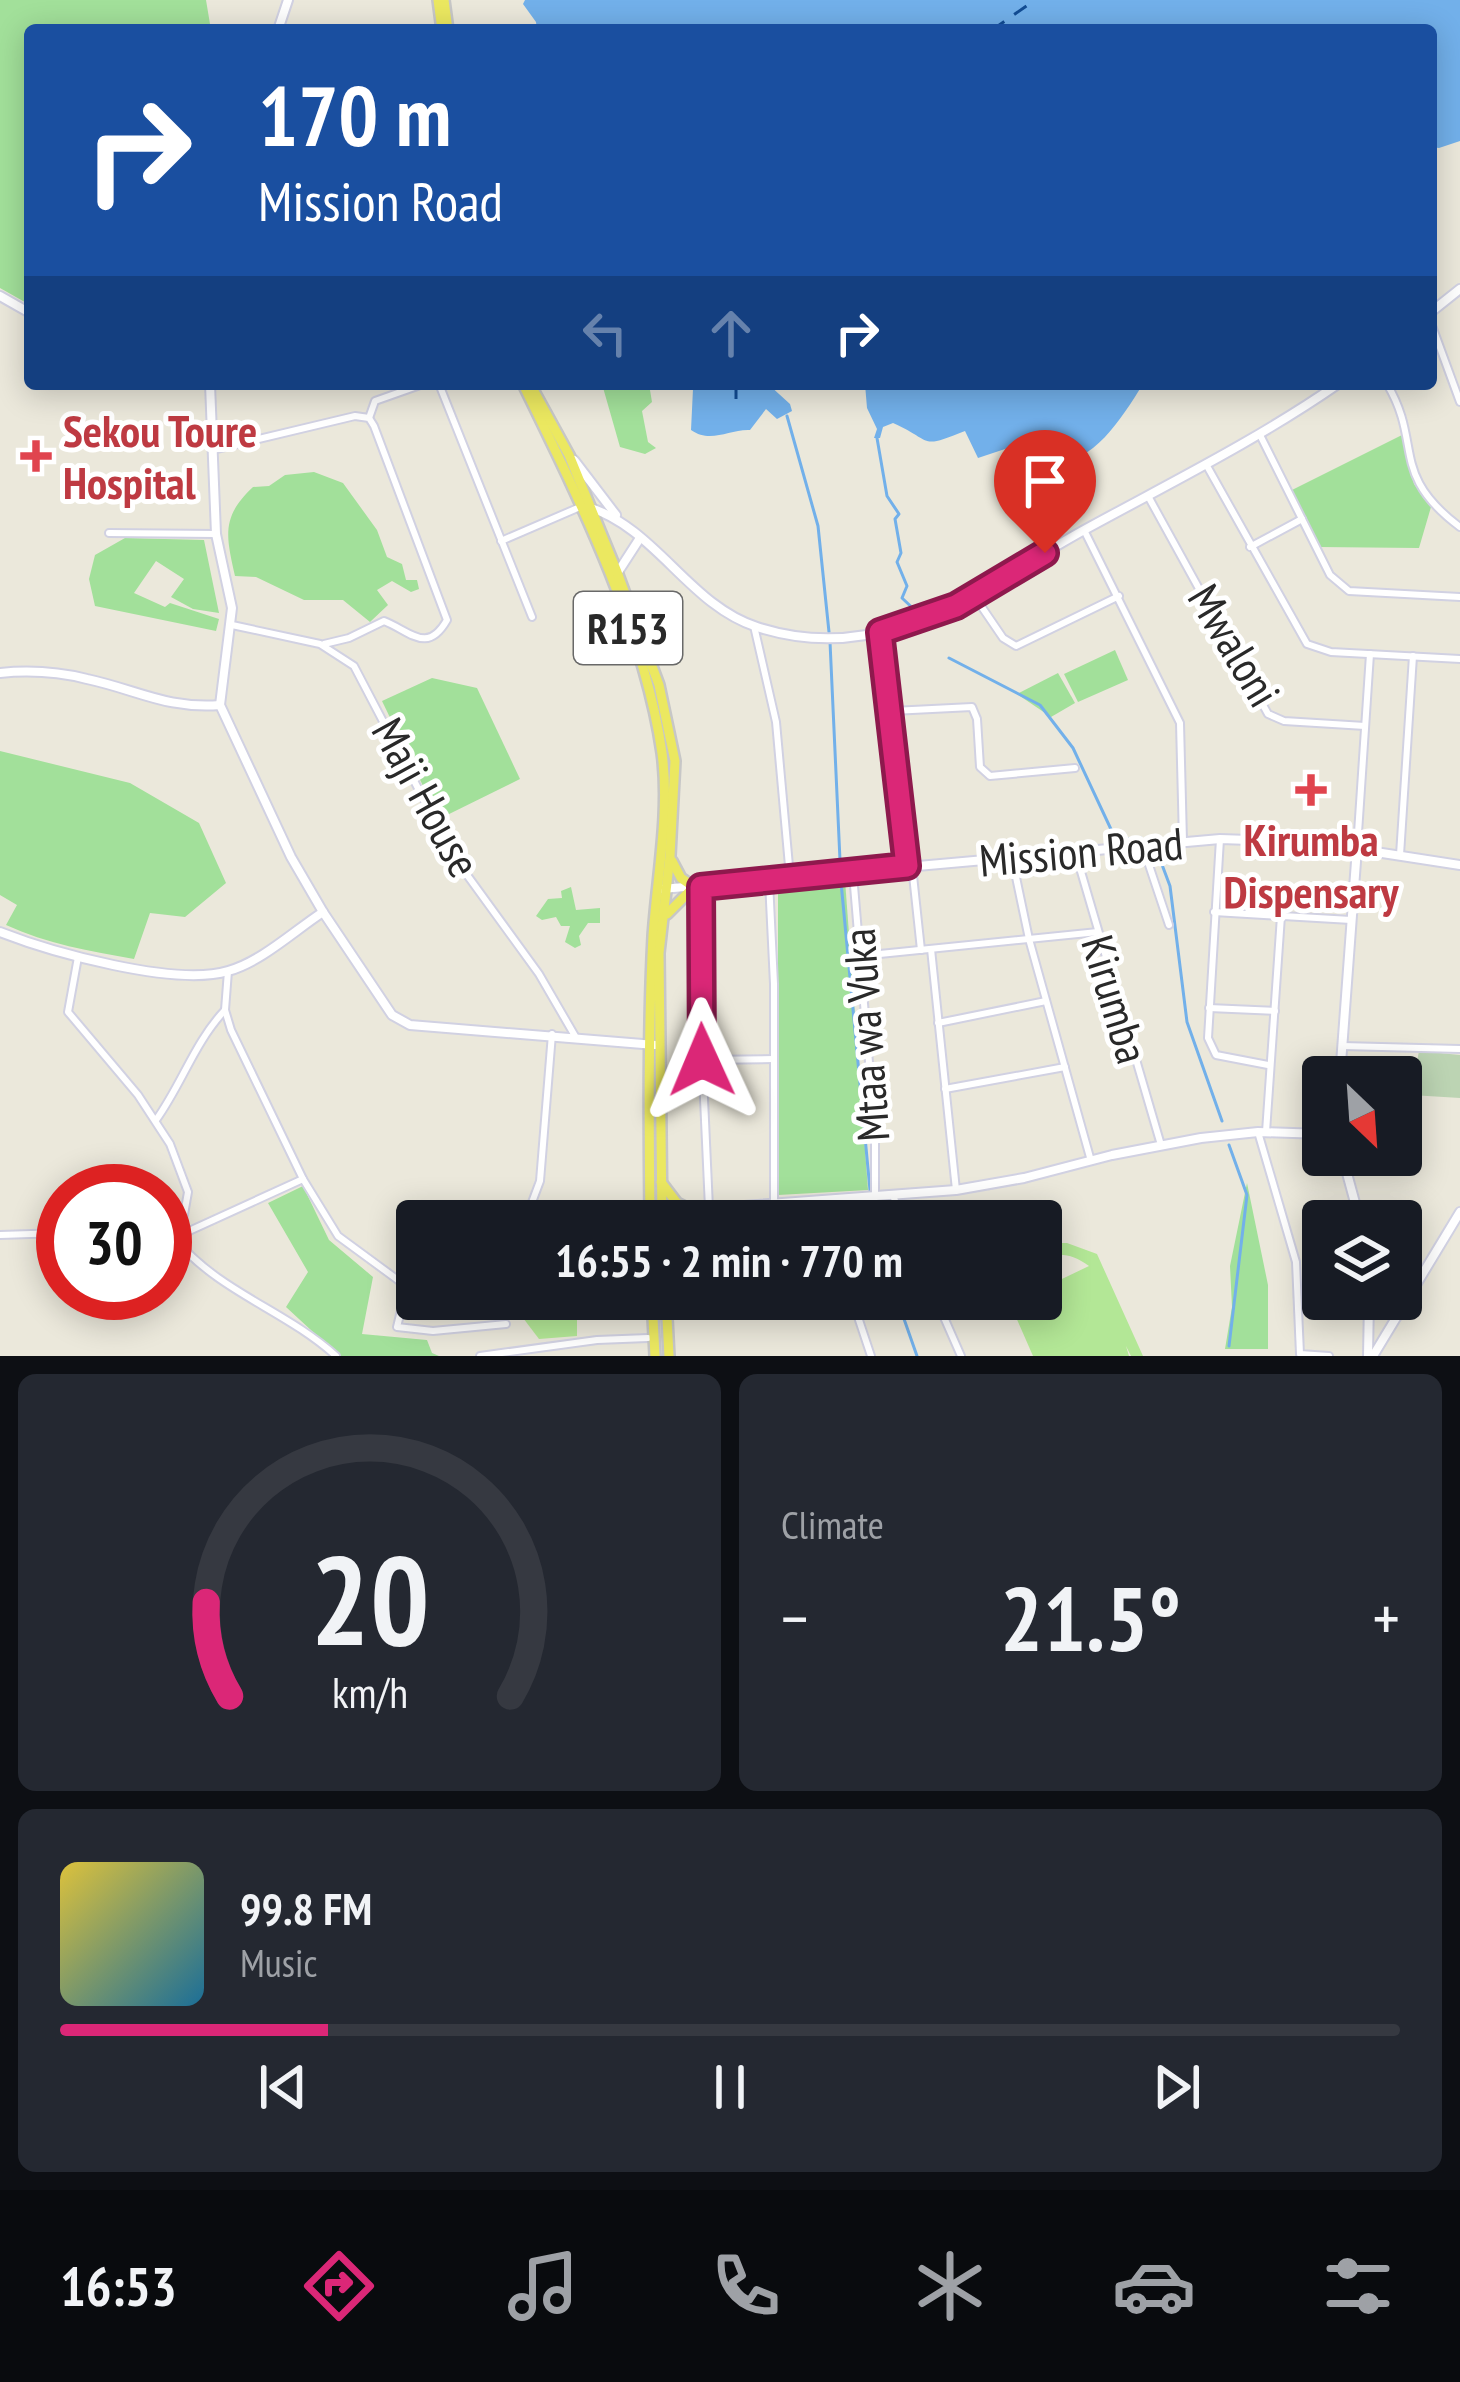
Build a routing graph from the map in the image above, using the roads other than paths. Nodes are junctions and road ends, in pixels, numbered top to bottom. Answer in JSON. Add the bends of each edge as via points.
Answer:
{"nodes":[{"id":1,"x":1437,"y":339,"type":"edge"},
{"id":2,"x":210,"y":390,"type":"edge"},
{"id":3,"x":406,"y":390,"type":"edge"},
{"id":4,"x":442,"y":390,"type":"edge"},
{"id":5,"x":529,"y":390,"type":"edge"},
{"id":6,"x":530,"y":390,"type":"edge"},
{"id":7,"x":1329,"y":390,"type":"edge"},
{"id":8,"x":1390,"y":390,"type":"edge"},
{"id":9,"x":1460,"y":402,"type":"edge"},
{"id":10,"x":369,"y":418,"type":"junction"},
{"id":11,"x":1261,"y":436,"type":"junction"},
{"id":12,"x":213,"y":450,"type":"junction"},
{"id":13,"x":569,"y":454,"type":"junction"},
{"id":14,"x":1207,"y":466,"type":"junction"},
{"id":15,"x":1148,"y":496,"type":"junction"},
{"id":16,"x":586,"y":507,"type":"junction"},
{"id":17,"x":1460,"y":508,"type":"edge"},
{"id":18,"x":1302,"y":519,"type":"junction"},
{"id":19,"x":1450,"y":519,"type":"junction"},
{"id":20,"x":622,"y":525,"type":"junction"},
{"id":21,"x":1460,"y":527,"type":"edge"},
{"id":22,"x":1084,"y":530,"type":"junction"},
{"id":23,"x":109,"y":533,"type":"dead end"},
{"id":24,"x":216,"y":534,"type":"junction"},
{"id":25,"x":640,"y":538,"type":"junction"},
{"id":26,"x":500,"y":541,"type":"junction"},
{"id":27,"x":1250,"y":547,"type":"junction"},
{"id":28,"x":617,"y":572,"type":"junction"},
{"id":29,"x":1119,"y":596,"type":"junction"},
{"id":30,"x":975,"y":597,"type":"junction"},
{"id":31,"x":1460,"y":597,"type":"edge"},
{"id":32,"x":532,"y":617,"type":"dead end"},
{"id":33,"x":232,"y":626,"type":"junction"},
{"id":34,"x":754,"y":626,"type":"junction"},
{"id":35,"x":880,"y":632,"type":"junction"},
{"id":36,"x":320,"y":644,"type":"junction"},
{"id":37,"x":1370,"y":654,"type":"junction"},
{"id":38,"x":1413,"y":656,"type":"junction"},
{"id":39,"x":1460,"y":659,"type":"edge"},
{"id":40,"x":0,"y":673,"type":"edge"},
{"id":41,"x":220,"y":705,"type":"junction"},
{"id":42,"x":892,"y":711,"type":"junction"},
{"id":43,"x":1365,"y":726,"type":"junction"},
{"id":44,"x":1076,"y":768,"type":"dead end"},
{"id":45,"x":1220,"y":838,"type":"junction"},
{"id":46,"x":1183,"y":841,"type":"junction"},
{"id":47,"x":1142,"y":844,"type":"junction"},
{"id":48,"x":1358,"y":848,"type":"junction"},
{"id":49,"x":1075,"y":851,"type":"junction"},
{"id":50,"x":1400,"y":855,"type":"junction"},
{"id":51,"x":670,"y":856,"type":"junction"},
{"id":52,"x":1012,"y":858,"type":"junction"},
{"id":53,"x":1460,"y":865,"type":"edge"},
{"id":54,"x":910,"y":866,"type":"junction"},
{"id":55,"x":850,"y":874,"type":"junction"},
{"id":56,"x":790,"y":879,"type":"junction"},
{"id":57,"x":769,"y":880,"type":"junction"},
{"id":58,"x":698,"y":887,"type":"junction"},
{"id":59,"x":661,"y":889,"type":"junction"},
{"id":60,"x":323,"y":912,"type":"junction"},
{"id":61,"x":1214,"y":912,"type":"junction"},
{"id":62,"x":1281,"y":916,"type":"junction"},
{"id":63,"x":1351,"y":920,"type":"junction"},
{"id":64,"x":663,"y":922,"type":"junction"},
{"id":65,"x":1169,"y":925,"type":"dead end"},
{"id":66,"x":0,"y":932,"type":"edge"},
{"id":67,"x":1098,"y":932,"type":"junction"},
{"id":68,"x":1029,"y":939,"type":"junction"},
{"id":69,"x":931,"y":949,"type":"junction"},
{"id":70,"x":921,"y":950,"type":"junction"},
{"id":71,"x":860,"y":956,"type":"junction"},
{"id":72,"x":78,"y":957,"type":"junction"},
{"id":73,"x":228,"y":971,"type":"junction"},
{"id":74,"x":1046,"y":1001,"type":"junction"},
{"id":75,"x":1208,"y":1008,"type":"junction"},
{"id":76,"x":225,"y":1010,"type":"junction"},
{"id":77,"x":1275,"y":1011,"type":"junction"},
{"id":78,"x":937,"y":1023,"type":"junction"},
{"id":79,"x":552,"y":1034,"type":"junction"},
{"id":80,"x":575,"y":1036,"type":"junction"},
{"id":81,"x":654,"y":1045,"type":"junction"},
{"id":82,"x":1342,"y":1046,"type":"junction"},
{"id":83,"x":1460,"y":1049,"type":"edge"},
{"id":84,"x":1341,"y":1056,"type":"edge"},
{"id":85,"x":774,"y":1059,"type":"junction"},
{"id":86,"x":702,"y":1060,"type":"junction"},
{"id":87,"x":1268,"y":1065,"type":"junction"},
{"id":88,"x":1065,"y":1067,"type":"junction"},
{"id":89,"x":945,"y":1089,"type":"junction"},
{"id":90,"x":156,"y":1120,"type":"junction"},
{"id":91,"x":1262,"y":1132,"type":"junction"},
{"id":92,"x":1302,"y":1133,"type":"edge"},
{"id":93,"x":1161,"y":1145,"type":"junction"},
{"id":94,"x":1091,"y":1161,"type":"junction"},
{"id":95,"x":178,"y":1164,"type":"edge"},
{"id":96,"x":303,"y":1179,"type":"junction"},
{"id":97,"x":661,"y":1183,"type":"junction"},
{"id":98,"x":956,"y":1190,"type":"junction"},
{"id":99,"x":893,"y":1195,"type":"junction"},
{"id":100,"x":875,"y":1197,"type":"junction"},
{"id":101,"x":533,"y":1200,"type":"edge"},
{"id":102,"x":656,"y":1200,"type":"edge"},
{"id":103,"x":658,"y":1200,"type":"edge"},
{"id":104,"x":675,"y":1200,"type":"edge"},
{"id":105,"x":710,"y":1200,"type":"edge"},
{"id":106,"x":774,"y":1200,"type":"edge"},
{"id":107,"x":799,"y":1200,"type":"edge"},
{"id":108,"x":895,"y":1200,"type":"edge"},
{"id":109,"x":1460,"y":1212,"type":"edge"},
{"id":110,"x":192,"y":1231,"type":"edge"},
{"id":111,"x":36,"y":1234,"type":"edge"},
{"id":112,"x":0,"y":1235,"type":"edge"},
{"id":113,"x":192,"y":1254,"type":"edge"},
{"id":114,"x":653,"y":1320,"type":"edge"},
{"id":115,"x":667,"y":1320,"type":"edge"},
{"id":116,"x":860,"y":1320,"type":"edge"},
{"id":117,"x":945,"y":1320,"type":"edge"},
{"id":118,"x":1370,"y":1320,"type":"edge"},
{"id":119,"x":506,"y":1324,"type":"dead end"},
{"id":120,"x":647,"y":1338,"type":"dead end"},
{"id":121,"x":1300,"y":1354,"type":"edge"},
{"id":122,"x":336,"y":1356,"type":"edge"},
{"id":123,"x":481,"y":1356,"type":"edge"},
{"id":124,"x":655,"y":1356,"type":"edge"},
{"id":125,"x":670,"y":1356,"type":"edge"},
{"id":126,"x":871,"y":1356,"type":"edge"},
{"id":127,"x":961,"y":1356,"type":"edge"},
{"id":128,"x":1329,"y":1356,"type":"edge"},
{"id":129,"x":1371,"y":1356,"type":"edge"}],
"edges":[{"from":1,"to":9,"type":"street"},
{"from":2,"to":12,"type":"street"},
{"from":3,"to":10,"type":"street","via":[[376,401]]},
{"from":4,"to":26,"type":"street"},
{"from":5,"to":16,"type":"main road","number":"R153"},
{"from":6,"to":13,"type":"main road","number":"R153"},
{"from":7,"to":11,"type":"street"},
{"from":8,"to":19,"type":"street","via":[[1413,475]]},
{"from":10,"to":12,"type":"street"},
{"from":10,"to":36,"type":"street","via":[[447,620],[423,639],[385,621]]},
{"from":11,"to":14,"type":"street"},
{"from":11,"to":18,"type":"street"},
{"from":12,"to":24,"type":"street"},
{"from":13,"to":16,"type":"main road","number":"R153"},
{"from":13,"to":20,"type":"street"},
{"from":14,"to":15,"type":"street"},
{"from":14,"to":27,"type":"street"},
{"from":15,"to":22,"type":"street"},
{"from":15,"to":43,"type":"street","name":"Mwaloni","via":[[1268,714]]},
{"from":16,"to":20,"type":"street"},
{"from":16,"to":26,"type":"street"},
{"from":16,"to":28,"type":"main road","number":"R153"},
{"from":16,"to":59,"type":"main road","number":"R153","via":[[662,754]]},
{"from":17,"to":19,"type":"street"},
{"from":18,"to":27,"type":"street"},
{"from":18,"to":31,"type":"street","via":[[1340,587]]},
{"from":19,"to":21,"type":"street"},
{"from":20,"to":25,"type":"street"},
{"from":22,"to":29,"type":"street","name":"Mwaloni"},
{"from":22,"to":30,"type":"street"},
{"from":23,"to":24,"type":"street"},
{"from":24,"to":33,"type":"street"},
{"from":25,"to":28,"type":"street"},
{"from":25,"to":34,"type":"street","via":[[716,606]]},
{"from":26,"to":32,"type":"street"},
{"from":27,"to":37,"type":"street","via":[[1307,644]]},
{"from":28,"to":51,"type":"main road","number":"R153","via":[[673,751]]},
{"from":29,"to":30,"type":"street","name":"Mwaloni","via":[[1016,646]]},
{"from":29,"to":46,"type":"street","name":"Mwaloni","via":[[1180,723]]},
{"from":30,"to":35,"type":"street"},
{"from":33,"to":36,"type":"street","name":"Maji House"},
{"from":33,"to":41,"type":"street"},
{"from":34,"to":35,"type":"street","via":[[821,638]]},
{"from":34,"to":56,"type":"street","via":[[781,758]]},
{"from":35,"to":42,"type":"street"},
{"from":36,"to":80,"type":"street","name":"Maji House","via":[[363,680],[454,857]]},
{"from":37,"to":38,"type":"street"},
{"from":37,"to":43,"type":"street"},
{"from":38,"to":39,"type":"street"},
{"from":38,"to":50,"type":"street"},
{"from":40,"to":41,"type":"street","via":[[85,678],[172,706]]},
{"from":41,"to":60,"type":"street"},
{"from":42,"to":44,"type":"street","via":[[972,707],[980,767],[990,776]]},
{"from":42,"to":54,"type":"street"},
{"from":43,"to":48,"type":"street"},
{"from":45,"to":46,"type":"street","name":"Mission Road"},
{"from":45,"to":48,"type":"street","name":"Mission Road"},
{"from":45,"to":61,"type":"street","name":"Kirumba"},
{"from":46,"to":47,"type":"street","name":"Mission Road"},
{"from":47,"to":49,"type":"street","name":"Mission Road"},
{"from":47,"to":65,"type":"street","name":"Kirumba"},
{"from":48,"to":50,"type":"street"},
{"from":48,"to":63,"type":"street"},
{"from":49,"to":52,"type":"street","name":"Mission Road"},
{"from":49,"to":67,"type":"street","name":"Kirumba"},
{"from":50,"to":53,"type":"street"},
{"from":51,"to":58,"type":"main road","via":[[681,878]]},
{"from":51,"to":59,"type":"main road","number":"R153"},
{"from":52,"to":54,"type":"street","name":"Mission Road"},
{"from":52,"to":68,"type":"street"},
{"from":54,"to":55,"type":"street","name":"Mission Road"},
{"from":54,"to":70,"type":"street"},
{"from":55,"to":56,"type":"street","name":"Mission Road"},
{"from":55,"to":71,"type":"street","name":"Mtaa wa Vuka"},
{"from":56,"to":57,"type":"street","name":"Mission Road"},
{"from":57,"to":58,"type":"street","name":"Mission Road"},
{"from":57,"to":85,"type":"street"},
{"from":58,"to":59,"type":"street","name":"Mission Road"},
{"from":58,"to":64,"type":"main road"},
{"from":58,"to":86,"type":"street"},
{"from":59,"to":64,"type":"main road","number":"R153"},
{"from":59,"to":81,"type":"main road","number":"R153"},
{"from":60,"to":73,"type":"street"},
{"from":60,"to":79,"type":"street","via":[[400,1021]]},
{"from":61,"to":62,"type":"street"},
{"from":61,"to":75,"type":"street","name":"Kirumba"},
{"from":62,"to":63,"type":"street"},
{"from":62,"to":77,"type":"street"},
{"from":63,"to":82,"type":"street"},
{"from":64,"to":81,"type":"main road","number":"R153"},
{"from":66,"to":72,"type":"street"},
{"from":67,"to":68,"type":"street"},
{"from":67,"to":93,"type":"street","name":"Kirumba"},
{"from":68,"to":69,"type":"street"},
{"from":68,"to":74,"type":"street"},
{"from":69,"to":70,"type":"street"},
{"from":69,"to":78,"type":"street"},
{"from":70,"to":71,"type":"street"},
{"from":71,"to":100,"type":"street","name":"Mtaa wa Vuka"},
{"from":72,"to":73,"type":"street","via":[[194,974]]},
{"from":72,"to":90,"type":"street","via":[[68,1012]]},
{"from":73,"to":76,"type":"street"},
{"from":74,"to":78,"type":"street","name":"Kirumba"},
{"from":74,"to":88,"type":"street"},
{"from":75,"to":77,"type":"street","name":"Kirumba"},
{"from":75,"to":87,"type":"street","name":"Kirumba","via":[[1216,1055]]},
{"from":76,"to":90,"type":"street"},
{"from":76,"to":96,"type":"street"},
{"from":77,"to":87,"type":"street"},
{"from":78,"to":89,"type":"street"},
{"from":79,"to":80,"type":"street"},
{"from":79,"to":101,"type":"street"},
{"from":80,"to":81,"type":"street"},
{"from":81,"to":97,"type":"main road","number":"R153"},
{"from":81,"to":102,"type":"main road","number":"R153"},
{"from":82,"to":83,"type":"street"},
{"from":82,"to":84,"type":"street"},
{"from":85,"to":86,"type":"street"},
{"from":85,"to":106,"type":"street"},
{"from":86,"to":105,"type":"street"},
{"from":87,"to":91,"type":"street"},
{"from":88,"to":89,"type":"street","name":"Kirumba"},
{"from":88,"to":94,"type":"street"},
{"from":89,"to":98,"type":"street"},
{"from":90,"to":95,"type":"street"},
{"from":91,"to":92,"type":"street"},
{"from":91,"to":93,"type":"street"},
{"from":91,"to":121,"type":"street","via":[[1296,1262]]},
{"from":93,"to":94,"type":"street"},
{"from":94,"to":98,"type":"street"},
{"from":96,"to":110,"type":"street"},
{"from":96,"to":119,"type":"street","via":[[338,1237],[406,1290],[397,1327]]},
{"from":97,"to":103,"type":"main road","number":"R153"},
{"from":97,"to":104,"type":"main road"},
{"from":98,"to":99,"type":"street"},
{"from":99,"to":100,"type":"street"},
{"from":99,"to":108,"type":"street"},
{"from":100,"to":107,"type":"street"},
{"from":109,"to":129,"type":"street"},
{"from":111,"to":112,"type":"street"},
{"from":113,"to":122,"type":"street","via":[[215,1280]]},
{"from":114,"to":124,"type":"main road"},
{"from":115,"to":125,"type":"main road"},
{"from":116,"to":126,"type":"street"},
{"from":117,"to":127,"type":"street"},
{"from":118,"to":129,"type":"street"},
{"from":120,"to":123,"type":"street"},
{"from":121,"to":128,"type":"street"}]}
